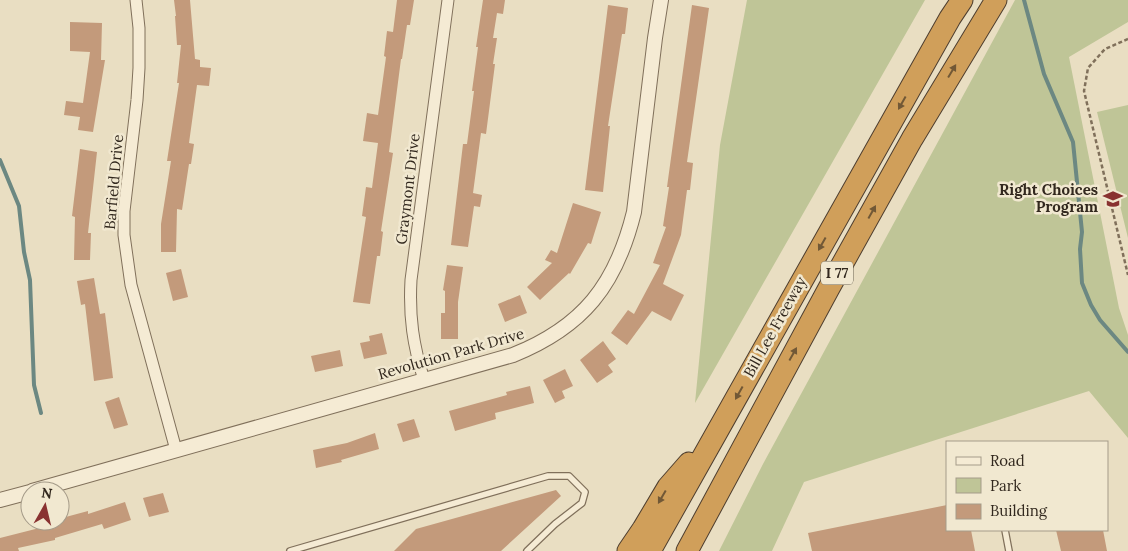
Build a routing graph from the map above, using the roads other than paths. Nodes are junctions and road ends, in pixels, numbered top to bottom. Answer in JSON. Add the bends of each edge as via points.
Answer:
{"nodes":[{"id":1,"x":136,"y":0,"type":"edge"},
{"id":2,"x":448,"y":0,"type":"edge"},
{"id":3,"x":662,"y":0,"type":"edge"},
{"id":4,"x":962,"y":0,"type":"edge"},
{"id":5,"x":996,"y":0,"type":"edge"},
{"id":6,"x":424,"y":380,"type":"junction"},
{"id":7,"x":776,"y":386,"type":"junction"},
{"id":8,"x":716,"y":433,"type":"junction"},
{"id":9,"x":176,"y":450,"type":"junction"},
{"id":10,"x":66,"y":481,"type":"edge"},
{"id":11,"x":20,"y":494,"type":"edge"},
{"id":12,"x":0,"y":500,"type":"edge"},
{"id":13,"x":1005,"y":531,"type":"edge"},
{"id":14,"x":290,"y":551,"type":"edge"},
{"id":15,"x":527,"y":551,"type":"edge"},
{"id":16,"x":628,"y":551,"type":"edge"},
{"id":17,"x":650,"y":551,"type":"edge"},
{"id":18,"x":687,"y":551,"type":"edge"},
{"id":19,"x":703,"y":551,"type":"edge"},
{"id":20,"x":1010,"y":551,"type":"edge"}],
"edges":[{"from":1,"to":9,"type":"street","name":"Barfield Drive","via":[[140,68],[124,211],[125,248]]},
{"from":2,"to":6,"type":"street","name":"Graymont Drive","via":[[411,280],[412,334]]},
{"from":3,"to":6,"type":"street","name":"Revolution Park Drive","via":[[634,212],[620,258],[605,284],[585,310],[566,327],[534,347]]},
{"from":4,"to":8,"type":"highway","name":"Bill Lee Freeway","number":"I 77","one_way":true},
{"from":7,"to":5,"type":"highway","name":"Bill Lee Freeway","number":"I 77","one_way":true,"via":[[912,139]]},
{"from":6,"to":9,"type":"street","name":"Revolution Park Drive"},
{"from":7,"to":18,"type":"highway","name":"Bill Lee Freeway","number":"I 77"},
{"from":7,"to":19,"type":"highway","via":[[731,495]]},
{"from":8,"to":16,"type":"highway","one_way":true,"via":[[668,487]]},
{"from":8,"to":17,"type":"highway","name":"Bill Lee Freeway","number":"I 77"},
{"from":9,"to":10,"type":"street","name":"Revolution Park Drive"},
{"from":11,"to":12,"type":"street","name":"Revolution Park Drive"},
{"from":13,"to":20,"type":"lane"},
{"from":14,"to":15,"type":"lane","via":[[548,476],[569,476],[585,492],[582,502]]}]}
